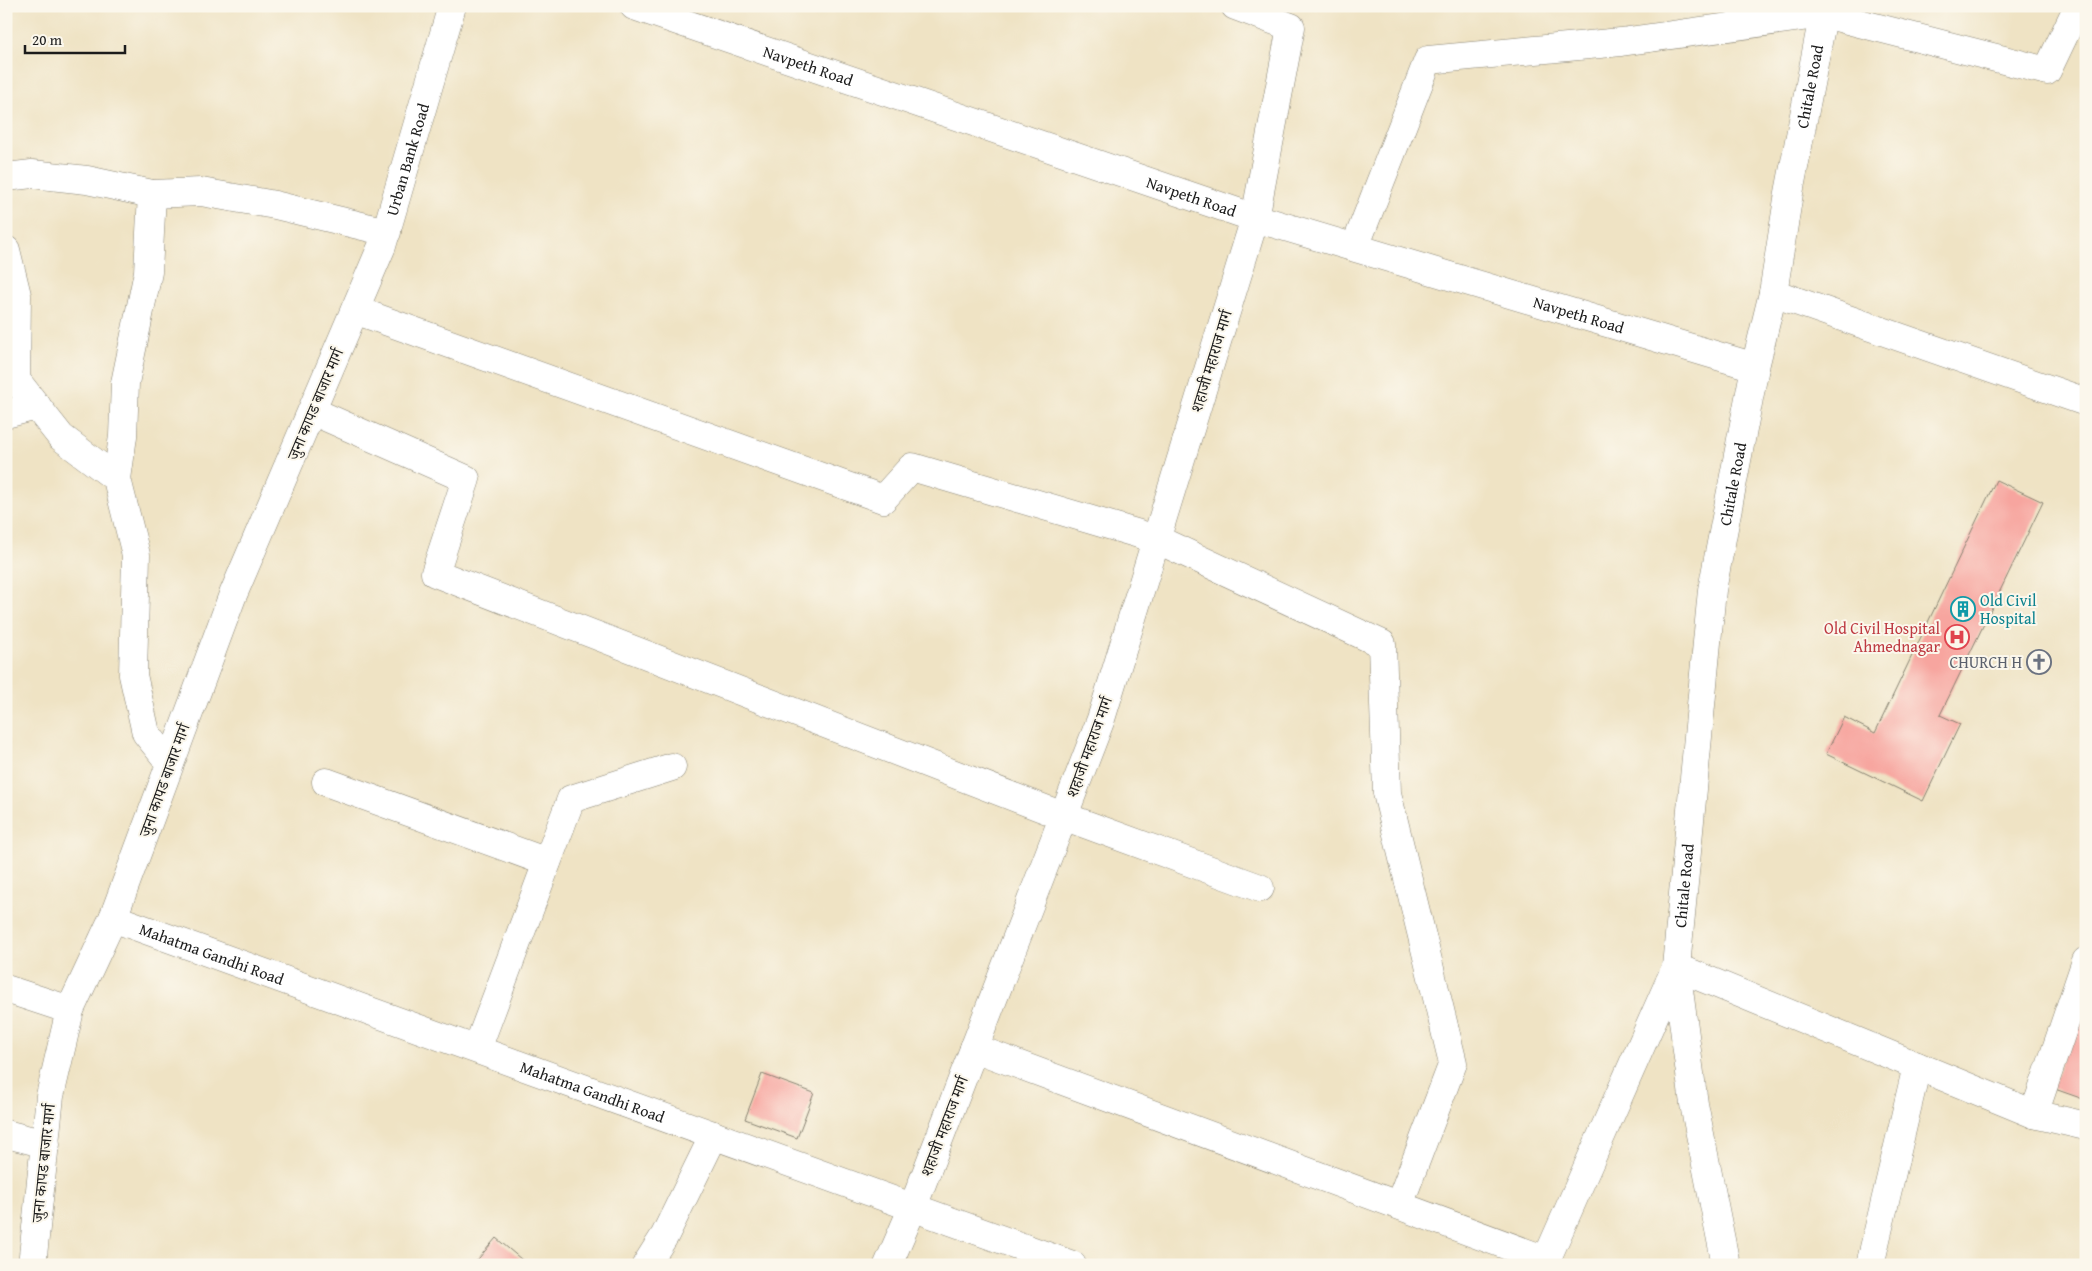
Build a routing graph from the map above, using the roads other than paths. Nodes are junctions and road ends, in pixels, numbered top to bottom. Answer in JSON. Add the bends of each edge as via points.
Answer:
{"nodes":[{"id":1,"x":452,"y":6,"type":"edge"},
{"id":2,"x":634,"y":6,"type":"edge"},
{"id":3,"x":1235,"y":6,"type":"edge"},
{"id":4,"x":2078,"y":6,"type":"edge"},
{"id":5,"x":1825,"y":10,"type":"edge"},
{"id":6,"x":1883,"y":17,"type":"edge"},
{"id":7,"x":6,"y":177,"type":"edge"},
{"id":8,"x":152,"y":194,"type":"junction"},
{"id":9,"x":1255,"y":218,"type":"junction"},
{"id":10,"x":387,"y":232,"type":"junction"},
{"id":11,"x":1355,"y":248,"type":"junction"},
{"id":12,"x":6,"y":250,"type":"edge"},
{"id":13,"x":1773,"y":293,"type":"junction"},
{"id":14,"x":355,"y":310,"type":"junction"},
{"id":15,"x":1755,"y":367,"type":"junction"},
{"id":16,"x":2086,"y":402,"type":"edge"},
{"id":17,"x":37,"y":406,"type":"junction"},
{"id":18,"x":312,"y":411,"type":"junction"},
{"id":19,"x":6,"y":414,"type":"edge"},
{"id":20,"x":117,"y":479,"type":"junction"},
{"id":21,"x":1156,"y":539,"type":"junction"},
{"id":22,"x":170,"y":763,"type":"junction"},
{"id":23,"x":672,"y":767,"type":"dead end"},
{"id":24,"x":326,"y":782,"type":"dead end"},
{"id":25,"x":1063,"y":816,"type":"junction"},
{"id":26,"x":547,"y":862,"type":"junction"},
{"id":27,"x":1260,"y":888,"type":"dead end"},
{"id":28,"x":113,"y":918,"type":"junction"},
{"id":29,"x":2086,"y":961,"type":"edge"},
{"id":30,"x":1676,"y":967,"type":"junction"},
{"id":31,"x":6,"y":989,"type":"edge"},
{"id":32,"x":70,"y":1010,"type":"junction"},
{"id":33,"x":974,"y":1048,"type":"junction"},
{"id":34,"x":477,"y":1049,"type":"junction"},
{"id":35,"x":1917,"y":1066,"type":"junction"},
{"id":36,"x":2034,"y":1114,"type":"junction"},
{"id":37,"x":2086,"y":1126,"type":"edge"},
{"id":38,"x":6,"y":1134,"type":"edge"},
{"id":39,"x":714,"y":1135,"type":"junction"},
{"id":40,"x":46,"y":1144,"type":"junction"},
{"id":41,"x":1398,"y":1205,"type":"junction"},
{"id":42,"x":913,"y":1207,"type":"junction"},
{"id":43,"x":1545,"y":1262,"type":"edge"},
{"id":44,"x":32,"y":1265,"type":"edge"},
{"id":45,"x":646,"y":1265,"type":"edge"},
{"id":46,"x":888,"y":1265,"type":"edge"},
{"id":47,"x":1072,"y":1265,"type":"edge"},
{"id":48,"x":1726,"y":1265,"type":"edge"},
{"id":49,"x":1870,"y":1265,"type":"edge"}],
"edges":[{"from":1,"to":10,"type":"street","name":"Urban Bank Road"},
{"from":2,"to":9,"type":"street","name":"Navpeth Road"},
{"from":3,"to":9,"type":"street","name":"शहाजी महाराज मार्ग","via":[[1291,27]]},
{"from":4,"to":6,"type":"street","via":[[2046,71]]},
{"from":5,"to":6,"type":"street"},
{"from":5,"to":11,"type":"street","via":[[1620,42],[1428,60]]},
{"from":5,"to":13,"type":"street","name":"Chitale Road"},
{"from":7,"to":8,"type":"street","via":[[32,174],[87,180]]},
{"from":8,"to":10,"type":"street","via":[[201,192],[276,205]]},
{"from":8,"to":20,"type":"street","via":[[148,272],[125,383]]},
{"from":9,"to":11,"type":"street","name":"Navpeth Road"},
{"from":9,"to":21,"type":"street","name":"शहाजी महाराज मार्ग"},
{"from":10,"to":14,"type":"street","name":"Urban Bank Road"},
{"from":11,"to":15,"type":"street","name":"Navpeth Road"},
{"from":12,"to":17,"type":"street","via":[[17,295],[16,380]]},
{"from":13,"to":15,"type":"street","name":"Chitale Road"},
{"from":13,"to":16,"type":"street"},
{"from":14,"to":18,"type":"street","name":"जुना कापड बाजार मार्ग"},
{"from":14,"to":21,"type":"street","via":[[883,498],[912,467]]},
{"from":15,"to":30,"type":"street","name":"Chitale Road","via":[[1712,590]]},
{"from":17,"to":19,"type":"street"},
{"from":17,"to":20,"type":"street","via":[[61,437]]},
{"from":18,"to":22,"type":"street","name":"जुना कापड बाजार मार्ग","via":[[232,597]]},
{"from":18,"to":25,"type":"street","via":[[466,479],[435,573]]},
{"from":20,"to":22,"type":"street","via":[[136,555],[133,675],[146,733]]},
{"from":21,"to":25,"type":"street","name":"शहाजी महाराज मार्ग","via":[[1101,719]]},
{"from":21,"to":41,"type":"street","via":[[1382,644],[1387,793],[1453,1063]]},
{"from":22,"to":28,"type":"street","name":"जुना कापड बाजार मार्ग"},
{"from":23,"to":26,"type":"street","via":[[571,799]]},
{"from":24,"to":26,"type":"street"},
{"from":25,"to":27,"type":"street"},
{"from":25,"to":33,"type":"street","name":"शहाजी महाराज मार्ग"},
{"from":26,"to":34,"type":"street"},
{"from":28,"to":32,"type":"street","name":"जुना कापड बाजार मार्ग"},
{"from":28,"to":34,"type":"street","name":"Mahatma Gandhi Road"},
{"from":29,"to":36,"type":"street"},
{"from":30,"to":35,"type":"street"},
{"from":30,"to":43,"type":"street"},
{"from":30,"to":48,"type":"street","via":[[1694,1104]]},
{"from":31,"to":32,"type":"street"},
{"from":32,"to":40,"type":"street","name":"जुना कापड बाजार मार्ग","via":[[50,1096]]},
{"from":33,"to":41,"type":"street"},
{"from":33,"to":42,"type":"street","name":"शहाजी महाराज मार्ग"},
{"from":34,"to":39,"type":"street","name":"Mahatma Gandhi Road"},
{"from":35,"to":36,"type":"street"},
{"from":35,"to":49,"type":"street"},
{"from":36,"to":37,"type":"street"},
{"from":38,"to":40,"type":"street"},
{"from":39,"to":42,"type":"street","name":"Mahatma Gandhi Road"},
{"from":39,"to":45,"type":"street","via":[[665,1235]]},
{"from":40,"to":44,"type":"street","name":"जुना कापड बाजार मार्ग"},
{"from":41,"to":43,"type":"street"},
{"from":42,"to":46,"type":"street","name":"शहाजी महाराज मार्ग"},
{"from":42,"to":47,"type":"street","name":"Mahatma Gandhi Road"}]}
